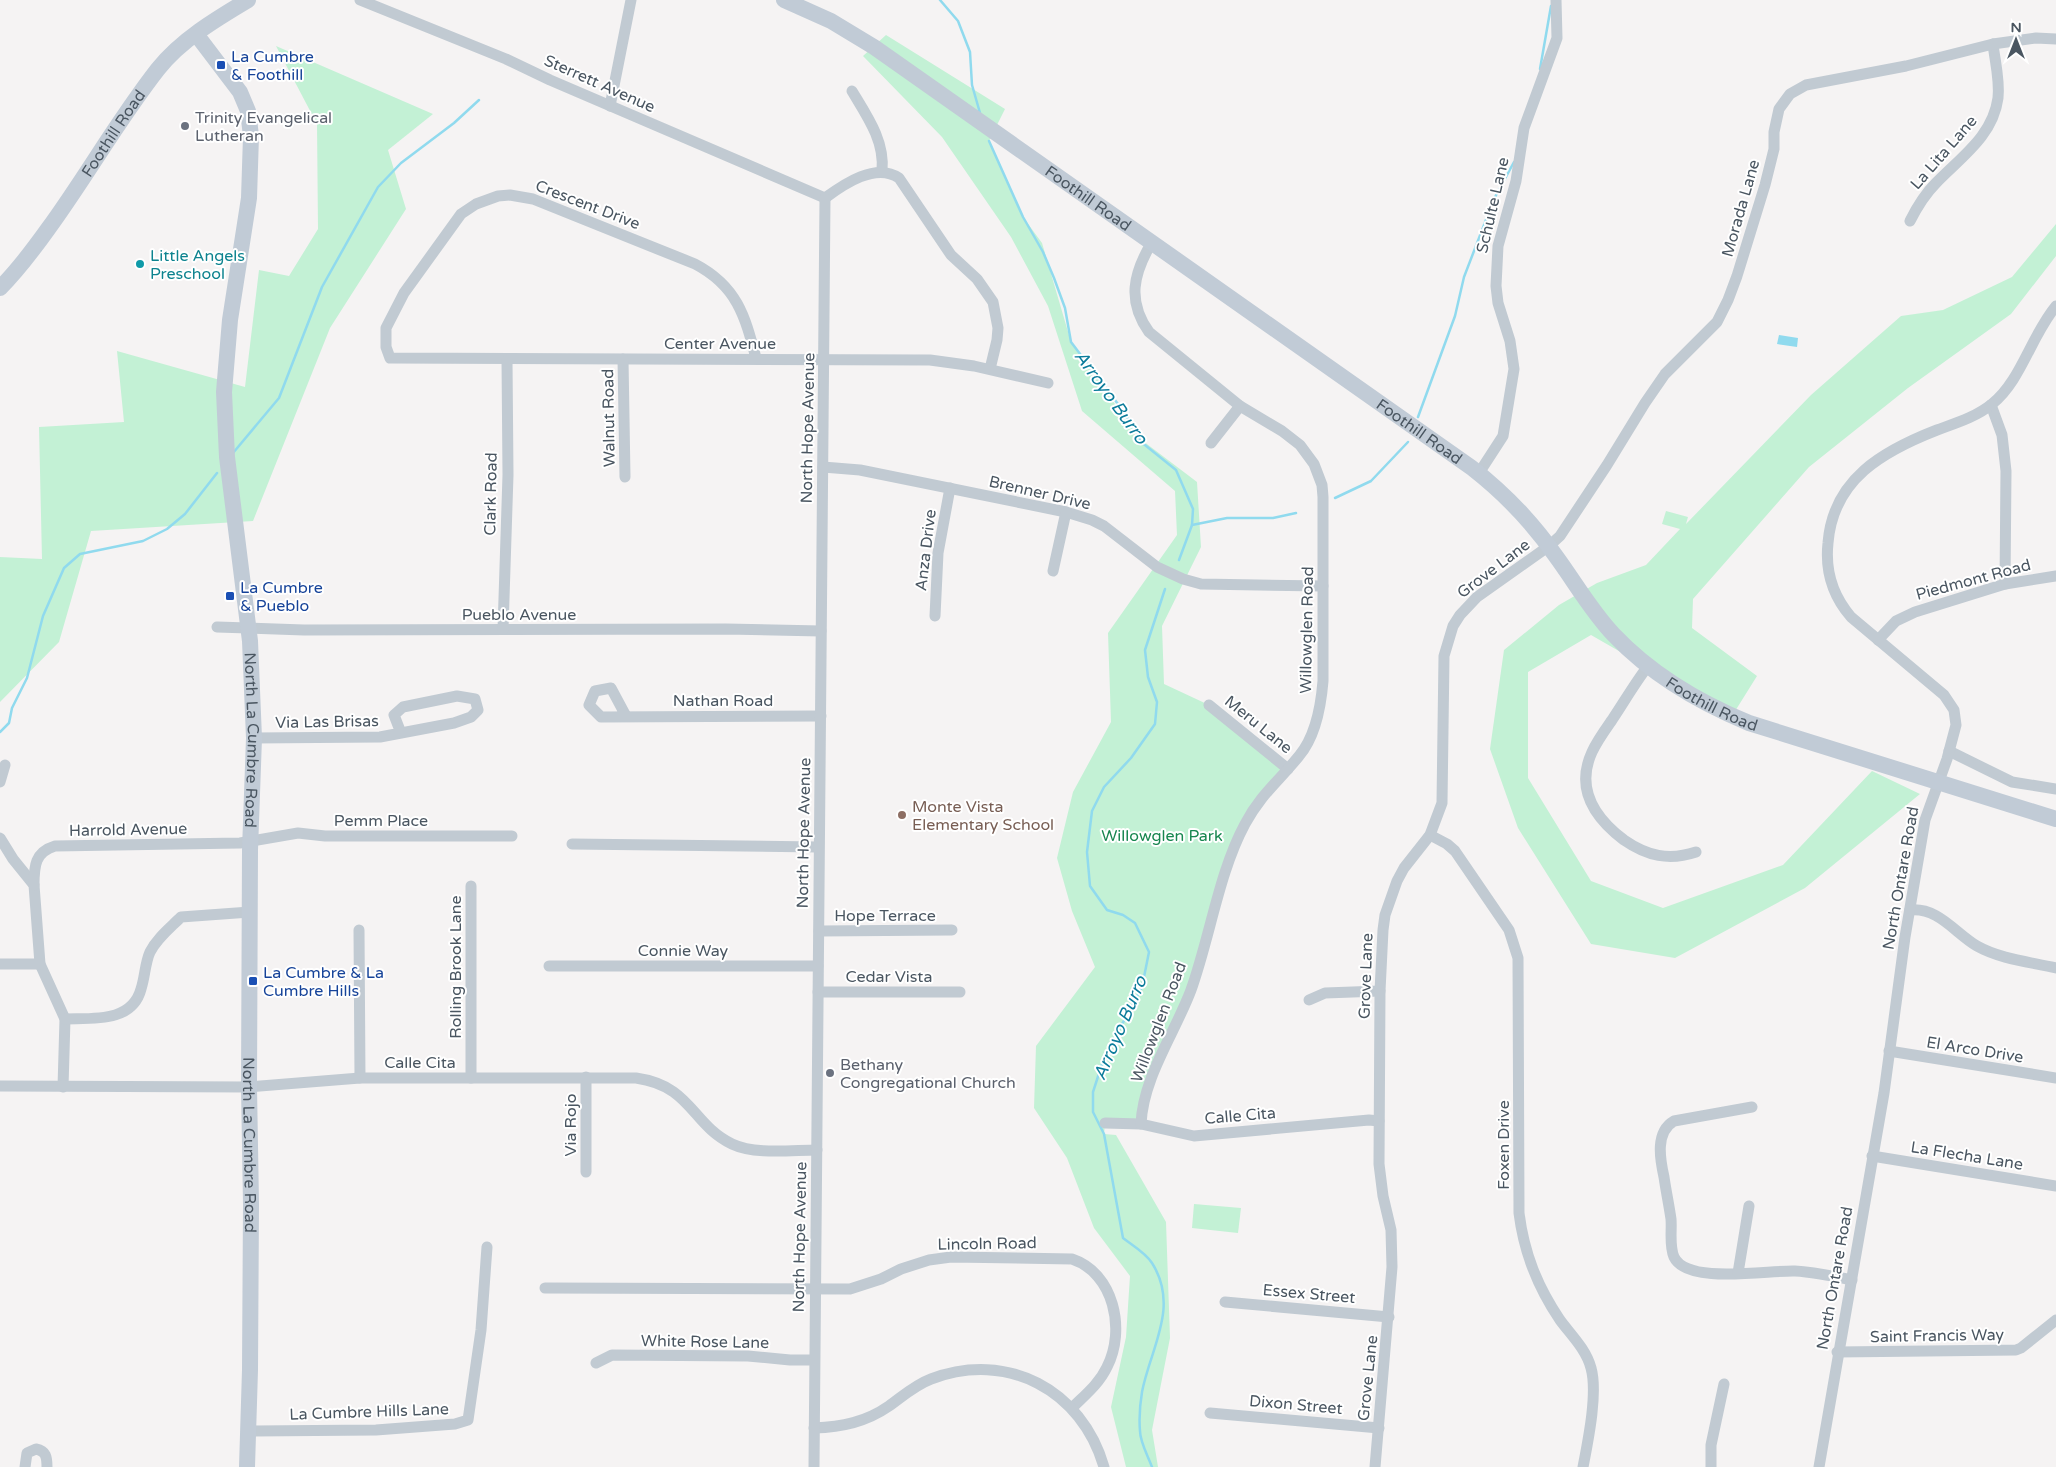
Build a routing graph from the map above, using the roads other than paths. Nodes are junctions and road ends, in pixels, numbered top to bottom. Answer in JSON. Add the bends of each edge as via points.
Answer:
{"nodes":[{"id":1,"x":248,"y":0,"type":"edge"},
{"id":2,"x":360,"y":0,"type":"edge"},
{"id":3,"x":632,"y":0,"type":"edge"},
{"id":4,"x":784,"y":0,"type":"edge"},
{"id":5,"x":1556,"y":0,"type":"edge"},
{"id":6,"x":196,"y":34,"type":"junction"},
{"id":7,"x":2056,"y":39,"type":"edge"},
{"id":8,"x":1993,"y":44,"type":"junction"},
{"id":9,"x":852,"y":91,"type":"dead end"},
{"id":10,"x":610,"y":106,"type":"junction"},
{"id":11,"x":882,"y":171,"type":"junction"},
{"id":12,"x":825,"y":198,"type":"junction"},
{"id":13,"x":1910,"y":221,"type":"dead end"},
{"id":14,"x":1152,"y":242,"type":"junction"},
{"id":15,"x":0,"y":288,"type":"edge"},
{"id":16,"x":2056,"y":306,"type":"edge"},
{"id":17,"x":390,"y":358,"type":"joint"},
{"id":18,"x":756,"y":358,"type":"junction"},
{"id":19,"x":624,"y":359,"type":"junction"},
{"id":20,"x":824,"y":359,"type":"junction"},
{"id":21,"x":507,"y":360,"type":"junction"},
{"id":22,"x":990,"y":370,"type":"junction"},
{"id":23,"x":1048,"y":382,"type":"dead end"},
{"id":24,"x":1240,"y":406,"type":"junction"},
{"id":25,"x":1991,"y":406,"type":"junction"},
{"id":26,"x":1211,"y":443,"type":"dead end"},
{"id":27,"x":823,"y":467,"type":"junction"},
{"id":28,"x":1479,"y":473,"type":"junction"},
{"id":29,"x":625,"y":477,"type":"dead end"},
{"id":30,"x":950,"y":488,"type":"junction"},
{"id":31,"x":1066,"y":512,"type":"junction"},
{"id":32,"x":1549,"y":546,"type":"junction"},
{"id":33,"x":1053,"y":571,"type":"dead end"},
{"id":34,"x":2056,"y":576,"type":"edge"},
{"id":35,"x":2005,"y":584,"type":"junction"},
{"id":36,"x":1323,"y":586,"type":"junction"},
{"id":37,"x":935,"y":616,"type":"dead end"},
{"id":38,"x":217,"y":627,"type":"dead end"},
{"id":39,"x":248,"y":628,"type":"junction"},
{"id":40,"x":503,"y":629,"type":"junction"},
{"id":41,"x":821,"y":631,"type":"junction"},
{"id":42,"x":1878,"y":640,"type":"junction"},
{"id":43,"x":1648,"y":666,"type":"junction"},
{"id":44,"x":1209,"y":705,"type":"dead end"},
{"id":45,"x":626,"y":716,"type":"dead end"},
{"id":46,"x":820,"y":716,"type":"junction"},
{"id":47,"x":401,"y":734,"type":"junction"},
{"id":48,"x":254,"y":738,"type":"junction"},
{"id":49,"x":1949,"y":751,"type":"junction"},
{"id":50,"x":5,"y":765,"type":"dead end"},
{"id":51,"x":1288,"y":768,"type":"junction"},
{"id":52,"x":0,"y":782,"type":"edge"},
{"id":53,"x":1938,"y":782,"type":"junction"},
{"id":54,"x":2056,"y":789,"type":"edge"},
{"id":55,"x":2056,"y":819,"type":"edge"},
{"id":56,"x":1430,"y":835,"type":"junction"},
{"id":57,"x":512,"y":836,"type":"dead end"},
{"id":58,"x":0,"y":838,"type":"edge"},
{"id":59,"x":250,"y":841,"type":"junction"},
{"id":60,"x":572,"y":844,"type":"dead end"},
{"id":61,"x":818,"y":847,"type":"junction"},
{"id":62,"x":1696,"y":852,"type":"dead end"},
{"id":63,"x":34,"y":885,"type":"junction"},
{"id":64,"x":471,"y":886,"type":"dead end"},
{"id":65,"x":1910,"y":910,"type":"junction"},
{"id":66,"x":250,"y":912,"type":"junction"},
{"id":67,"x":359,"y":930,"type":"dead end"},
{"id":68,"x":952,"y":930,"type":"dead end"},
{"id":69,"x":819,"y":931,"type":"junction"},
{"id":70,"x":0,"y":964,"type":"edge"},
{"id":71,"x":40,"y":964,"type":"junction"},
{"id":72,"x":549,"y":966,"type":"dead end"},
{"id":73,"x":818,"y":966,"type":"junction"},
{"id":74,"x":2056,"y":968,"type":"edge"},
{"id":75,"x":818,"y":992,"type":"junction"},
{"id":76,"x":960,"y":992,"type":"dead end"},
{"id":77,"x":1380,"y":992,"type":"junction"},
{"id":78,"x":1309,"y":1000,"type":"dead end"},
{"id":79,"x":65,"y":1019,"type":"junction"},
{"id":80,"x":1889,"y":1051,"type":"junction"},
{"id":81,"x":586,"y":1077,"type":"junction"},
{"id":82,"x":360,"y":1078,"type":"junction"},
{"id":83,"x":471,"y":1078,"type":"junction"},
{"id":84,"x":2056,"y":1078,"type":"edge"},
{"id":85,"x":0,"y":1086,"type":"edge"},
{"id":86,"x":63,"y":1087,"type":"junction"},
{"id":87,"x":249,"y":1087,"type":"junction"},
{"id":88,"x":1752,"y":1107,"type":"dead end"},
{"id":89,"x":1380,"y":1120,"type":"junction"},
{"id":90,"x":1104,"y":1123,"type":"dead end"},
{"id":91,"x":1141,"y":1124,"type":"junction"},
{"id":92,"x":816,"y":1150,"type":"junction"},
{"id":93,"x":1872,"y":1156,"type":"junction"},
{"id":94,"x":586,"y":1172,"type":"dead end"},
{"id":95,"x":2056,"y":1186,"type":"edge"},
{"id":96,"x":1749,"y":1206,"type":"dead end"},
{"id":97,"x":487,"y":1247,"type":"dead end"},
{"id":98,"x":1738,"y":1273,"type":"junction"},
{"id":99,"x":1852,"y":1280,"type":"junction"},
{"id":100,"x":546,"y":1288,"type":"dead end"},
{"id":101,"x":815,"y":1290,"type":"junction"},
{"id":102,"x":1225,"y":1302,"type":"dead end"},
{"id":103,"x":1389,"y":1317,"type":"junction"},
{"id":104,"x":2056,"y":1320,"type":"edge"},
{"id":105,"x":1837,"y":1352,"type":"junction"},
{"id":106,"x":814,"y":1360,"type":"junction"},
{"id":107,"x":596,"y":1363,"type":"dead end"},
{"id":108,"x":1724,"y":1384,"type":"dead end"},
{"id":109,"x":1072,"y":1408,"type":"junction"},
{"id":110,"x":1210,"y":1413,"type":"dead end"},
{"id":111,"x":814,"y":1428,"type":"junction"},
{"id":112,"x":1378,"y":1428,"type":"junction"},
{"id":113,"x":247,"y":1431,"type":"junction"},
{"id":114,"x":25,"y":1467,"type":"edge"},
{"id":115,"x":46,"y":1467,"type":"edge"},
{"id":116,"x":247,"y":1467,"type":"edge"},
{"id":117,"x":814,"y":1467,"type":"edge"},
{"id":118,"x":1104,"y":1467,"type":"edge"},
{"id":119,"x":1375,"y":1467,"type":"edge"},
{"id":120,"x":1583,"y":1467,"type":"edge"},
{"id":121,"x":1711,"y":1467,"type":"edge"},
{"id":122,"x":1819,"y":1467,"type":"edge"}],
"edges":[{"from":1,"to":6,"type":"main road","name":"Foothill Road"},
{"from":2,"to":10,"type":"street","name":"Sterrett Avenue","via":[[506,59]]},
{"from":3,"to":10,"type":"street"},
{"from":4,"to":14,"type":"main road","name":"Foothill Road","via":[[874,47]]},
{"from":5,"to":28,"type":"street","name":"Schulte Lane","via":[[1557,38],[1524,128],[1516,181],[1498,246],[1496,286],[1514,369],[1503,436]]},
{"from":6,"to":15,"type":"main road","name":"Foothill Road","via":[[158,69],[22,265]]},
{"from":6,"to":39,"type":"main road","name":"North La Cumbre Road","via":[[240,92],[250,123],[249,198],[229,328],[224,392],[227,457]]},
{"from":7,"to":8,"type":"street","name":"Morada Lane","via":[[2036,38]]},
{"from":8,"to":13,"type":"street","name":"La Lita Lane","via":[[1999,86],[1993,119],[1981,138],[1925,195]]},
{"from":8,"to":32,"type":"street","name":"Morada Lane","via":[[1806,85],[1784,101],[1776,119],[1774,149],[1765,185],[1737,276],[1717,322],[1665,374],[1560,536]]},
{"from":9,"to":11,"type":"street","via":[[879,140]]},
{"from":10,"to":12,"type":"street","name":"Sterrett Avenue"},
{"from":11,"to":12,"type":"street","via":[[846,184]]},
{"from":11,"to":22,"type":"street","via":[[899,178],[951,255],[988,292],[997,314],[998,328]]},
{"from":12,"to":20,"type":"street","name":"North Hope Avenue"},
{"from":14,"to":24,"type":"street","name":"Willowglen Road","via":[[1136,276],[1134,295],[1139,317],[1149,332]]},
{"from":14,"to":28,"type":"main road","name":"Foothill Road"},
{"from":16,"to":25,"type":"street","name":"North Ontare Road","via":[[2036,333],[2008,388]]},
{"from":17,"to":18,"type":"street","name":"Crescent Drive","via":[[386,347],[386,328],[404,293],[461,214],[485,200],[510,195],[533,199],[696,264],[712,274],[725,285],[740,307]]},
{"from":17,"to":21,"type":"street","name":"Center Avenue"},
{"from":18,"to":19,"type":"street","name":"Center Avenue"},
{"from":18,"to":20,"type":"street","name":"Center Avenue"},
{"from":19,"to":21,"type":"street","name":"Center Avenue"},
{"from":19,"to":29,"type":"street","name":"Walnut Road"},
{"from":20,"to":22,"type":"street","name":"Center Avenue","via":[[930,360]]},
{"from":20,"to":27,"type":"street","name":"North Hope Avenue"},
{"from":21,"to":40,"type":"street","name":"Clark Road","via":[[508,475]]},
{"from":22,"to":23,"type":"street","name":"Center Avenue"},
{"from":24,"to":26,"type":"street"},
{"from":24,"to":36,"type":"street","name":"Willowglen Road","via":[[1292,438],[1314,464],[1323,496]]},
{"from":25,"to":35,"type":"street","via":[[2002,435],[2006,471]]},
{"from":25,"to":42,"type":"street","name":"North Ontare Road","via":[[1888,452],[1854,480],[1838,502],[1829,532],[1829,578],[1843,608]]},
{"from":27,"to":30,"type":"street","name":"Brenner Drive","via":[[860,470]]},
{"from":27,"to":41,"type":"street","name":"North Hope Avenue"},
{"from":28,"to":32,"type":"main road","name":"Foothill Road","via":[[1517,509]]},
{"from":30,"to":31,"type":"street","name":"Brenner Drive"},
{"from":30,"to":37,"type":"street","name":"Anza Drive","via":[[938,553]]},
{"from":31,"to":33,"type":"street"},
{"from":31,"to":36,"type":"street","name":"Brenner Drive","via":[[1104,526],[1157,568],[1184,579],[1213,586]]},
{"from":32,"to":43,"type":"main road","name":"Foothill Road","via":[[1599,618]]},
{"from":32,"to":56,"type":"street","name":"Grove Lane","via":[[1477,597],[1453,626],[1444,656],[1443,793],[1440,812]]},
{"from":34,"to":35,"type":"street","name":"Piedmont Road"},
{"from":35,"to":42,"type":"street","name":"Piedmont Road","via":[[1915,612],[1896,621]]},
{"from":36,"to":51,"type":"street","name":"Willowglen Road","via":[[1319,711],[1301,754]]},
{"from":38,"to":39,"type":"street","name":"Pueblo Avenue"},
{"from":39,"to":40,"type":"street","name":"Pueblo Avenue"},
{"from":39,"to":48,"type":"main road","name":"North La Cumbre Road"},
{"from":40,"to":41,"type":"street","name":"Pueblo Avenue"},
{"from":41,"to":46,"type":"street","name":"North Hope Avenue"},
{"from":42,"to":49,"type":"street","name":"North Ontare Road","via":[[1944,695],[1953,707],[1956,721]]},
{"from":43,"to":53,"type":"main road","name":"Foothill Road","via":[[1688,694],[1749,723]]},
{"from":43,"to":62,"type":"street","via":[[1592,751],[1586,770],[1588,793],[1601,820],[1638,850],[1660,857]]},
{"from":44,"to":51,"type":"street","name":"Meru Lane"},
{"from":45,"to":46,"type":"street","name":"Nathan Road"},
{"from":46,"to":61,"type":"street","name":"North Hope Avenue"},
{"from":47,"to":47,"type":"street","name":"Via Las Brisas","via":[[471,717],[478,710],[475,700],[457,696],[403,707],[394,716]]},
{"from":47,"to":48,"type":"street","name":"Via Las Brisas","via":[[361,739]]},
{"from":48,"to":59,"type":"main road","name":"North La Cumbre Road"},
{"from":49,"to":53,"type":"street","name":"North Ontare Road"},
{"from":49,"to":54,"type":"street","via":[[2012,782]]},
{"from":50,"to":52,"type":"street"},
{"from":51,"to":91,"type":"street","name":"Willowglen Road","via":[[1254,807],[1232,851],[1192,988],[1154,1075]]},
{"from":53,"to":55,"type":"main road","name":"Foothill Road"},
{"from":53,"to":65,"type":"street","name":"North Ontare Road","via":[[1924,820]]},
{"from":56,"to":77,"type":"street","name":"Grove Lane","via":[[1404,868],[1391,895],[1383,930]]},
{"from":56,"to":120,"type":"street","name":"Foxen Drive","via":[[1455,851],[1509,930],[1518,958],[1519,1213],[1533,1273],[1560,1320],[1586,1354],[1592,1371],[1590,1427]]},
{"from":57,"to":59,"type":"street","name":"Pemm Place","via":[[325,836],[298,833]]},
{"from":58,"to":63,"type":"street"},
{"from":59,"to":63,"type":"street","name":"Harrold Avenue","via":[[55,846],[41,853],[36,860]]},
{"from":59,"to":66,"type":"main road","name":"North La Cumbre Road"},
{"from":60,"to":61,"type":"street"},
{"from":61,"to":69,"type":"street","name":"North Hope Avenue"},
{"from":63,"to":71,"type":"street","name":"Harrold Avenue"},
{"from":64,"to":83,"type":"street","name":"Rolling Brook Lane"},
{"from":65,"to":74,"type":"street","via":[[1920,909],[1941,918],[1977,946],[1991,952]]},
{"from":65,"to":80,"type":"street","name":"North Ontare Road"},
{"from":66,"to":79,"type":"street","via":[[181,917],[155,943],[140,992],[128,1008],[112,1017]]},
{"from":66,"to":87,"type":"main road","name":"North La Cumbre Road"},
{"from":67,"to":82,"type":"street"},
{"from":68,"to":69,"type":"street","name":"Hope Terrace"},
{"from":69,"to":73,"type":"street","name":"North Hope Avenue"},
{"from":70,"to":71,"type":"street"},
{"from":71,"to":79,"type":"street"},
{"from":72,"to":73,"type":"street","name":"Connie Way"},
{"from":73,"to":75,"type":"street","name":"North Hope Avenue"},
{"from":75,"to":76,"type":"street","name":"Cedar Vista"},
{"from":75,"to":92,"type":"street","name":"North Hope Avenue"},
{"from":77,"to":78,"type":"street","via":[[1325,993]]},
{"from":77,"to":89,"type":"street","name":"Grove Lane"},
{"from":79,"to":86,"type":"street"},
{"from":80,"to":84,"type":"street","name":"El Arco Drive"},
{"from":80,"to":93,"type":"street","name":"North Ontare Road"},
{"from":81,"to":83,"type":"street","name":"Calle Cita"},
{"from":81,"to":92,"type":"street","name":"Calle Cita","via":[[658,1082],[681,1096],[721,1138],[743,1148]]},
{"from":81,"to":94,"type":"street","name":"Via Rojo"},
{"from":82,"to":83,"type":"street","name":"Calle Cita"},
{"from":82,"to":87,"type":"street","name":"Calle Cita"},
{"from":85,"to":86,"type":"street","name":"Calle Cita"},
{"from":86,"to":87,"type":"street","name":"Calle Cita"},
{"from":87,"to":113,"type":"main road","name":"North La Cumbre Road","via":[[251,1318]]},
{"from":88,"to":98,"type":"street","via":[[1674,1121],[1665,1128],[1661,1138],[1675,1259],[1694,1271]]},
{"from":89,"to":91,"type":"street","name":"Calle Cita","via":[[1194,1136]]},
{"from":89,"to":103,"type":"street","name":"Grove Lane","via":[[1381,1181],[1392,1248]]},
{"from":90,"to":91,"type":"street","name":"Calle Cita"},
{"from":92,"to":101,"type":"street","name":"North Hope Avenue"},
{"from":93,"to":95,"type":"street","name":"La Flecha Lane"},
{"from":93,"to":99,"type":"street","name":"North Ontare Road"},
{"from":96,"to":98,"type":"street"},
{"from":97,"to":113,"type":"street","name":"La Cumbre Hills Lane","via":[[481,1330],[468,1420],[455,1424],[376,1430]]},
{"from":98,"to":99,"type":"street","via":[[1794,1271]]},
{"from":99,"to":105,"type":"street","name":"North Ontare Road"},
{"from":100,"to":101,"type":"street","name":"Lincoln Road"},
{"from":101,"to":106,"type":"street","name":"North Hope Avenue"},
{"from":101,"to":109,"type":"street","name":"Lincoln Road","via":[[856,1287],[917,1263],[951,1257],[1067,1258],[1080,1262],[1095,1273],[1105,1287],[1114,1309],[1116,1333],[1112,1355],[1102,1376]]},
{"from":102,"to":103,"type":"street","name":"Essex Street"},
{"from":103,"to":112,"type":"street","name":"Grove Lane"},
{"from":104,"to":105,"type":"street","name":"Saint Francis Way","via":[[2016,1350]]},
{"from":105,"to":122,"type":"street","name":"North Ontare Road"},
{"from":106,"to":107,"type":"street","name":"White Rose Lane","via":[[612,1355]]},
{"from":106,"to":111,"type":"street","name":"North Hope Avenue"},
{"from":108,"to":121,"type":"street","via":[[1711,1446]]},
{"from":109,"to":111,"type":"street","via":[[1046,1387],[1030,1379],[977,1369],[928,1380],[855,1423]]},
{"from":109,"to":118,"type":"street","via":[[1094,1438]]},
{"from":110,"to":112,"type":"street","name":"Dixon Street"},
{"from":111,"to":117,"type":"street","name":"North Hope Avenue"},
{"from":112,"to":119,"type":"street","name":"Grove Lane"},
{"from":113,"to":116,"type":"main road","name":"North La Cumbre Road"},
{"from":114,"to":115,"type":"street","via":[[27,1453],[36,1449],[44,1452]]}]}
